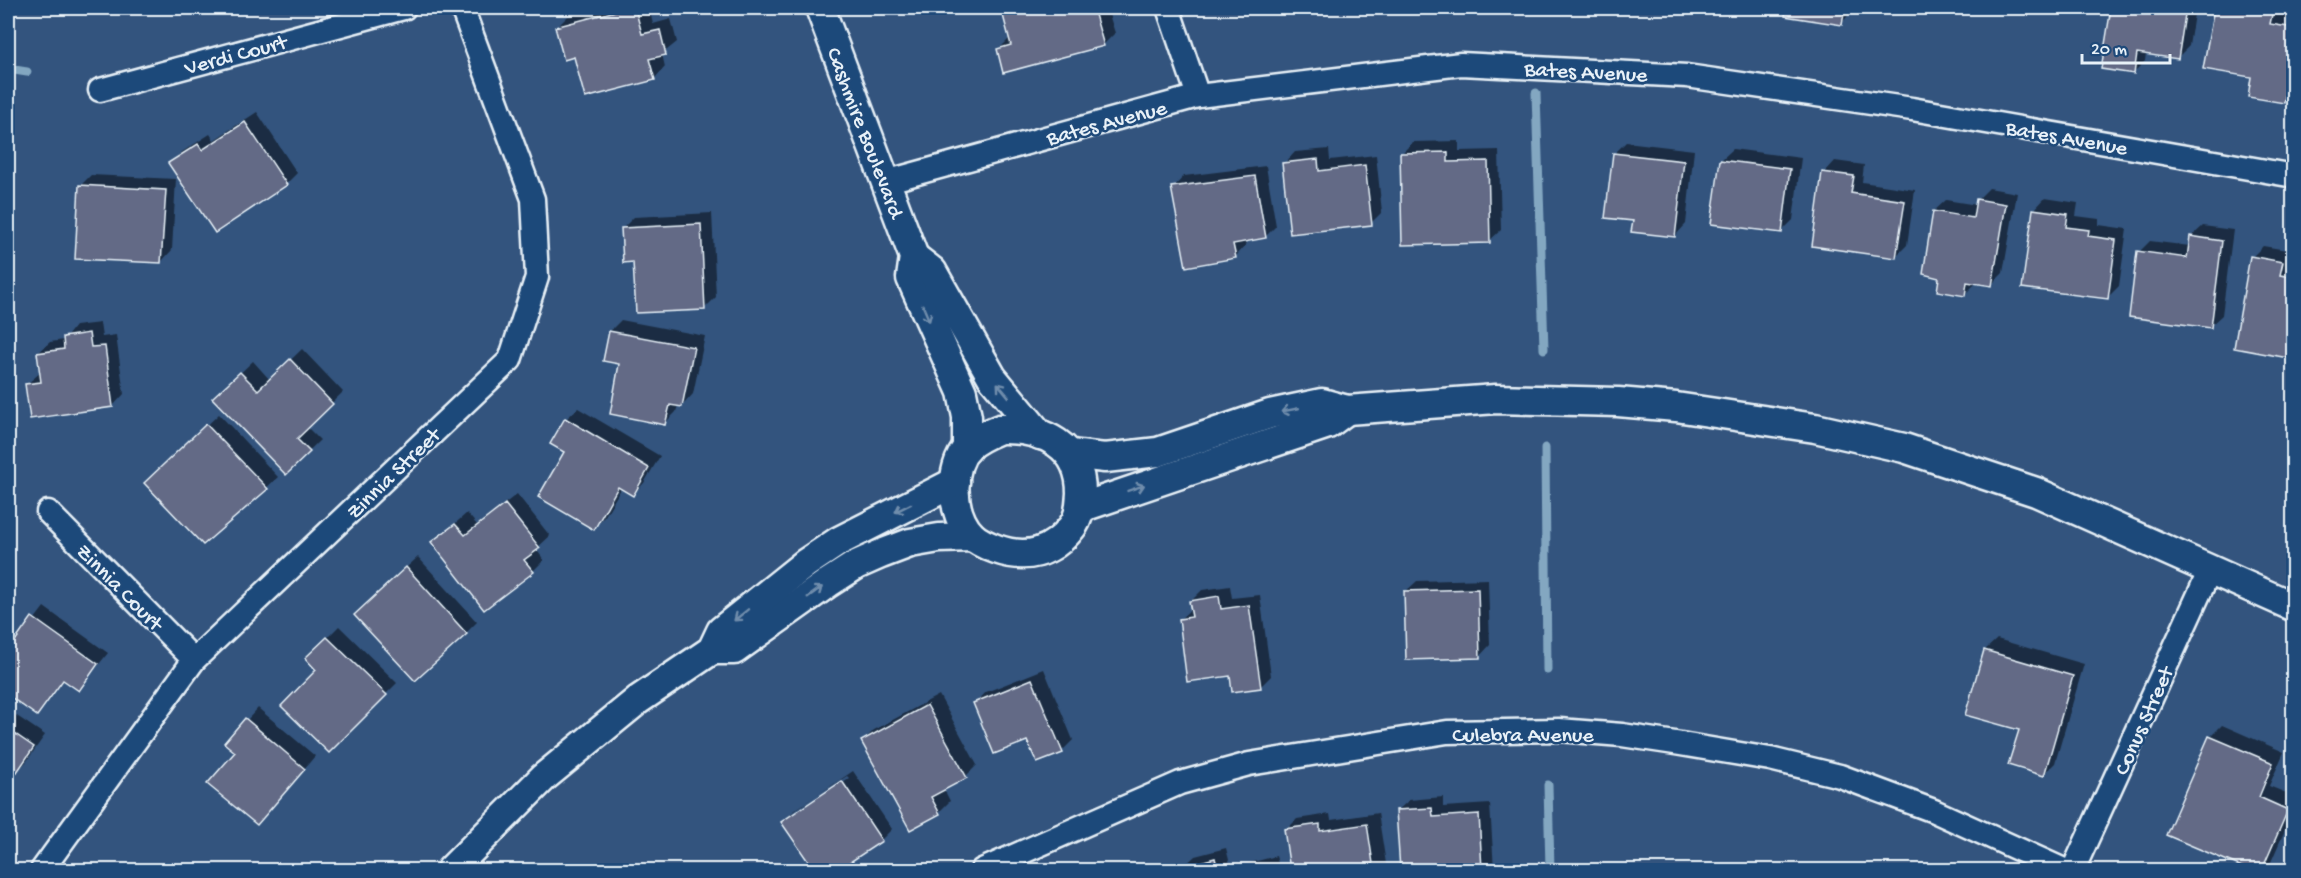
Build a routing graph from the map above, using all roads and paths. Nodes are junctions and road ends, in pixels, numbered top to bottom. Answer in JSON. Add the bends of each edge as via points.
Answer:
{"nodes":[{"id":1,"x":404,"y":8,"type":"edge"},
{"id":2,"x":462,"y":8,"type":"edge"},
{"id":3,"x":820,"y":8,"type":"edge"},
{"id":4,"x":1168,"y":8,"type":"edge"},
{"id":5,"x":100,"y":90,"type":"dead end"},
{"id":6,"x":1198,"y":96,"type":"junction"},
{"id":7,"x":2294,"y":176,"type":"edge"},
{"id":8,"x":885,"y":182,"type":"junction"},
{"id":9,"x":914,"y":257,"type":"junction"},
{"id":10,"x":1347,"y":410,"type":"junction"},
{"id":11,"x":1040,"y":435,"type":"junction"},
{"id":12,"x":967,"y":449,"type":"junction"},
{"id":13,"x":1070,"y":454,"type":"junction"},
{"id":14,"x":955,"y":482,"type":"junction"},
{"id":15,"x":1080,"y":508,"type":"junction"},
{"id":16,"x":48,"y":512,"type":"dead end"},
{"id":17,"x":973,"y":537,"type":"junction"},
{"id":18,"x":2210,"y":570,"type":"junction"},
{"id":19,"x":2294,"y":607,"type":"edge"},
{"id":20,"x":712,"y":650,"type":"junction"},
{"id":21,"x":194,"y":660,"type":"junction"},
{"id":22,"x":42,"y":870,"type":"edge"},
{"id":23,"x":451,"y":870,"type":"edge"},
{"id":24,"x":982,"y":870,"type":"edge"},
{"id":25,"x":2064,"y":870,"type":"edge"},
{"id":26,"x":2073,"y":870,"type":"edge"}],
"edges":[{"from":1,"to":5,"type":"street","name":"Verdi Court"},
{"from":2,"to":21,"type":"street","name":"Zinnia Street","via":[[533,199],[537,277],[510,360]]},
{"from":3,"to":8,"type":"street","name":"Cashmire Boulevard"},
{"from":4,"to":6,"type":"street"},
{"from":6,"to":7,"type":"street","name":"Bates Avenue","via":[[1461,64],[1687,76],[1912,109]]},
{"from":6,"to":8,"type":"street","name":"Bates Avenue"},
{"from":8,"to":9,"type":"street","name":"Cashmire Boulevard"},
{"from":11,"to":9,"type":"street","name":"Cashmire Boulevard","one_way":true,"via":[[992,377],[932,271]]},
{"from":9,"to":12,"type":"street","name":"Cashmire Boulevard","one_way":true,"via":[[911,278],[962,392]]},
{"from":10,"to":13,"type":"street","one_way":true,"via":[[1322,404],[1270,414],[1185,444],[1132,457]]},
{"from":15,"to":10,"type":"street","one_way":true,"via":[[1328,424]]},
{"from":10,"to":18,"type":"street","via":[[1496,399],[1618,402],[1815,428],[1904,448],[2036,492]]},
{"from":11,"to":12,"type":"street","via":[[1000,429],[981,436]]},
{"from":11,"to":13,"type":"street"},
{"from":12,"to":14,"type":"street"},
{"from":13,"to":15,"type":"street","via":[[1078,468]]},
{"from":14,"to":17,"type":"street","via":[[962,523]]},
{"from":14,"to":20,"type":"street","one_way":true,"via":[[839,541],[806,563],[722,631]]},
{"from":15,"to":17,"type":"street","via":[[1064,537],[1033,555],[1008,553]]},
{"from":16,"to":21,"type":"street","name":"Zinnia Court"},
{"from":20,"to":17,"type":"street","one_way":true,"via":[[734,651],[828,583],[880,554],[910,543]]},
{"from":18,"to":19,"type":"street"},
{"from":18,"to":26,"type":"street","name":"Conus Street"},
{"from":20,"to":23,"type":"street","via":[[638,700],[544,777]]},
{"from":21,"to":22,"type":"street","name":"Zinnia Street"},
{"from":24,"to":25,"type":"street","name":"Culebra Avenue","via":[[1179,783],[1250,764],[1447,732],[1559,730],[1664,741],[1770,759],[1840,776],[1934,811]]}]}
